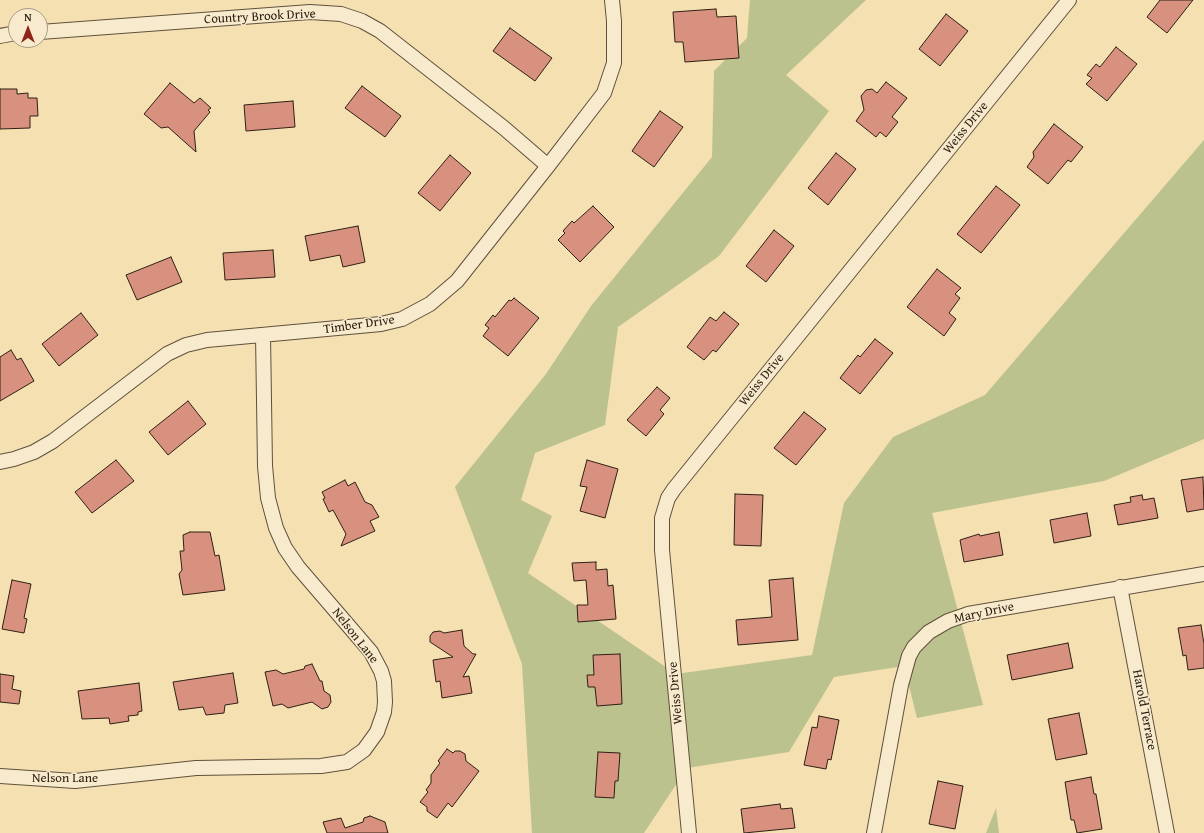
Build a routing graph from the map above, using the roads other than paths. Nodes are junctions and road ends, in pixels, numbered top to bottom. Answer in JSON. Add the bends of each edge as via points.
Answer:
{"nodes":[{"id":1,"x":612,"y":0,"type":"edge"},
{"id":2,"x":1069,"y":0,"type":"edge"},
{"id":3,"x":48,"y":31,"type":"edge"},
{"id":4,"x":548,"y":166,"type":"junction"},
{"id":5,"x":263,"y":335,"type":"junction"},
{"id":6,"x":0,"y":462,"type":"edge"},
{"id":7,"x":1204,"y":574,"type":"edge"},
{"id":8,"x":1120,"y":587,"type":"junction"},
{"id":9,"x":0,"y":776,"type":"edge"},
{"id":10,"x":689,"y":833,"type":"edge"},
{"id":11,"x":874,"y":833,"type":"edge"},
{"id":12,"x":1167,"y":833,"type":"edge"}],
"edges":[{"from":1,"to":4,"type":"street","name":"Timber Drive","via":[[615,42],[614,63],[609,80],[598,102]]},
{"from":2,"to":10,"type":"street","name":"Weiss Drive","via":[[668,498],[662,518],[662,550]]},
{"from":3,"to":4,"type":"street","name":"Country Brook Drive","via":[[294,13],[341,14],[380,31],[498,123]]},
{"from":4,"to":5,"type":"street","name":"Timber Drive","via":[[457,281],[421,310],[402,319],[381,324]]},
{"from":5,"to":6,"type":"street","name":"Timber Drive","via":[[207,340],[167,354],[53,442],[34,452]]},
{"from":5,"to":9,"type":"street","name":"Nelson Lane","via":[[264,466],[268,498],[276,528],[298,567],[371,652],[381,671],[385,702],[377,732],[364,750],[347,762],[321,766],[196,768],[76,781]]},
{"from":7,"to":8,"type":"street","name":"Mary Drive"},
{"from":8,"to":11,"type":"street","name":"Mary Drive","via":[[968,614],[948,621],[922,639],[909,656],[900,685]]},
{"from":8,"to":12,"type":"street","name":"Harold Terrace"}]}
